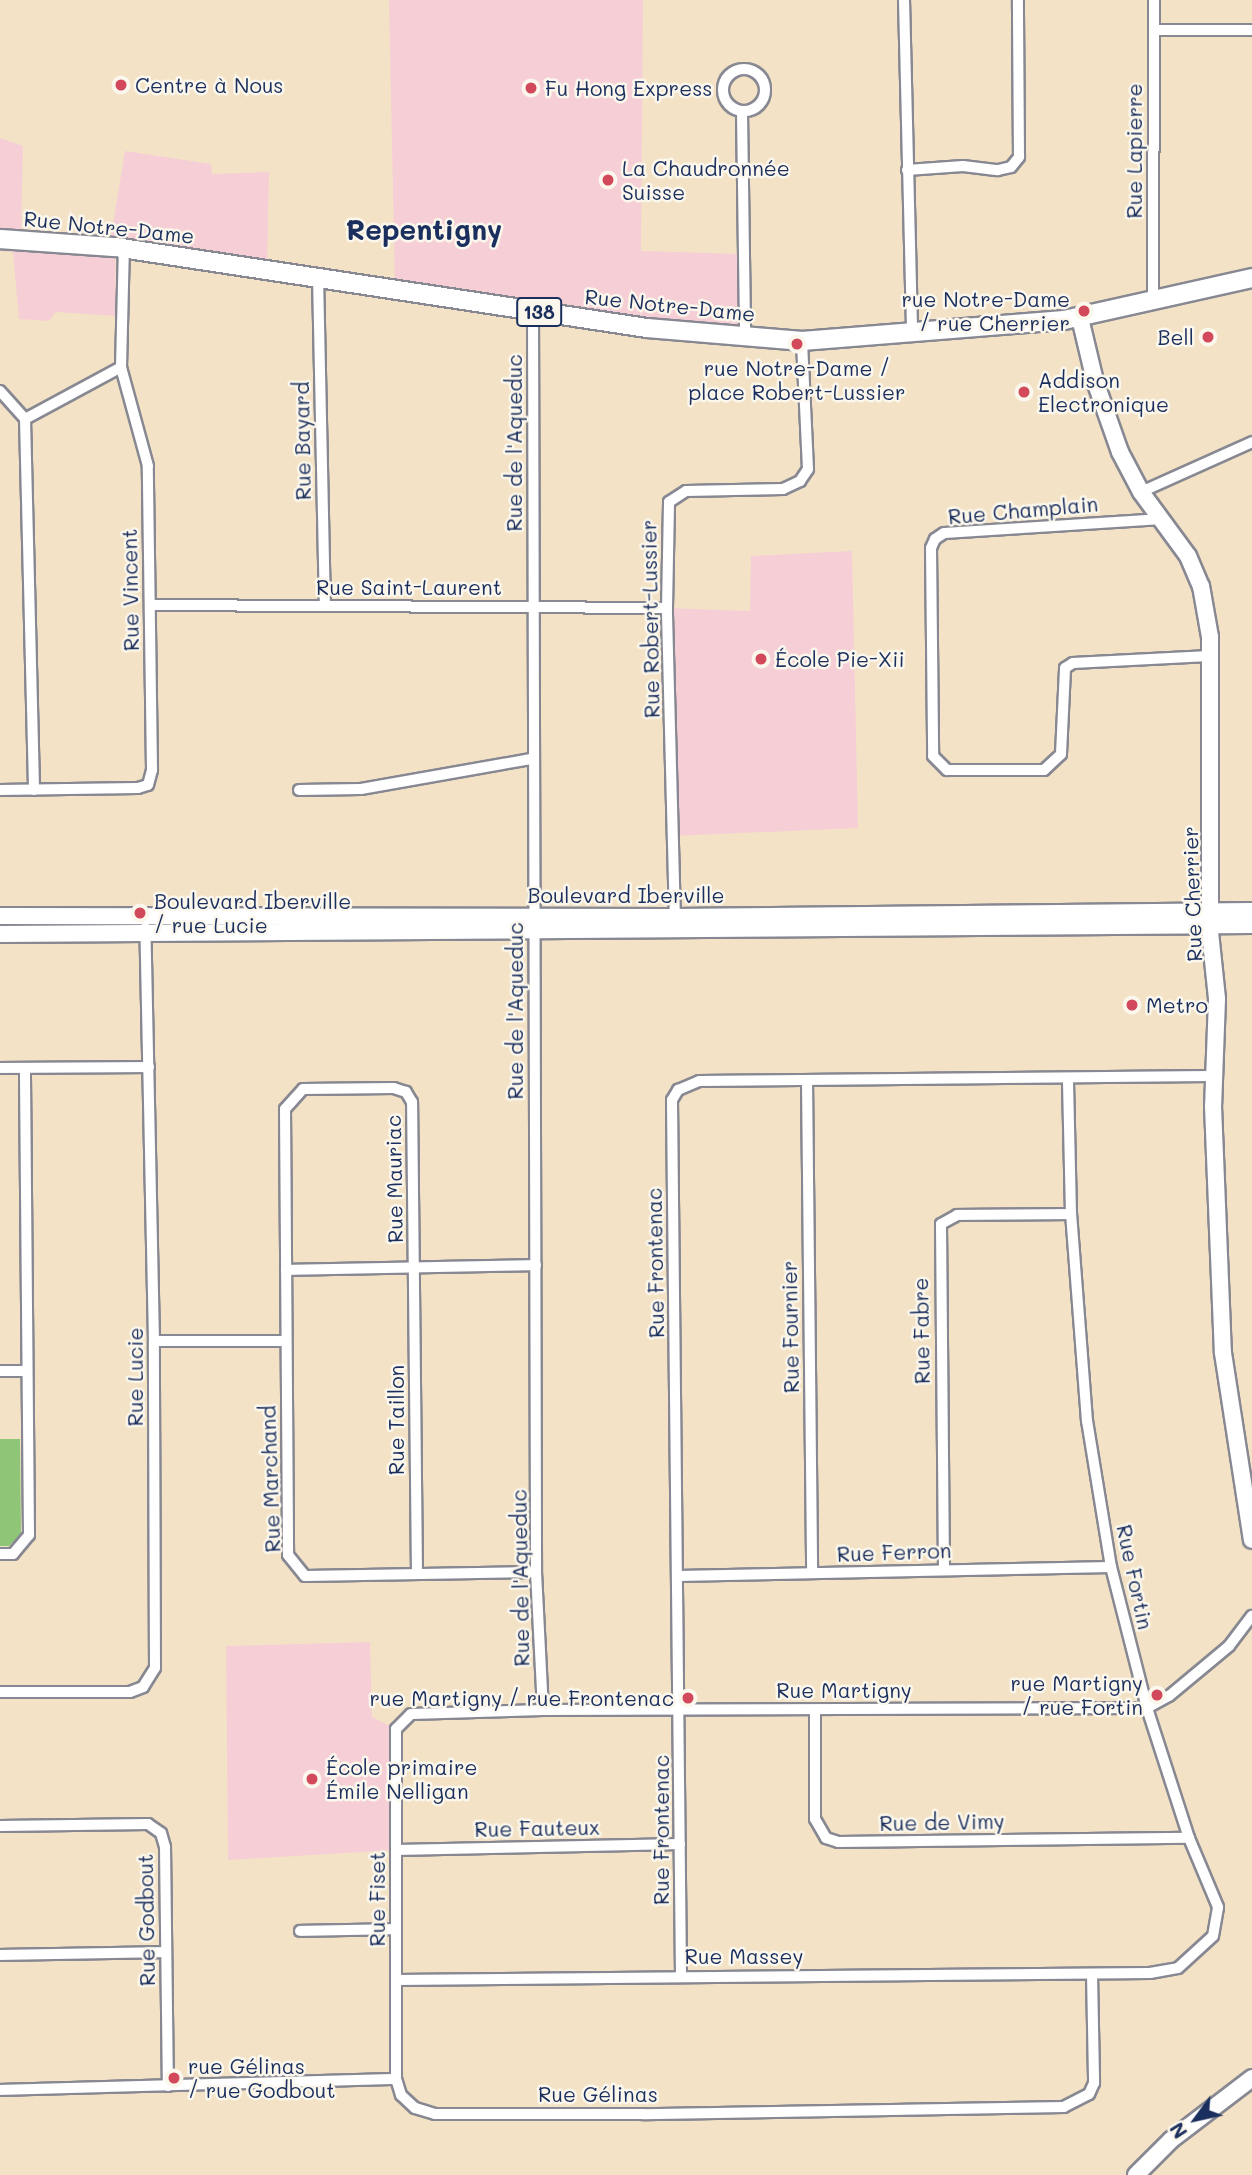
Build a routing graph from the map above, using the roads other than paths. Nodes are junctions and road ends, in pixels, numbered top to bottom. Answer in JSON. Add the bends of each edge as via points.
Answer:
{"nodes":[{"id":1,"x":904,"y":0,"type":"edge"},
{"id":2,"x":1018,"y":0,"type":"edge"},
{"id":3,"x":1154,"y":0,"type":"edge"},
{"id":4,"x":1154,"y":30,"type":"junction"},
{"id":5,"x":1252,"y":30,"type":"edge"},
{"id":6,"x":742,"y":112,"type":"junction"},
{"id":7,"x":907,"y":170,"type":"junction"},
{"id":8,"x":0,"y":239,"type":"edge"},
{"id":9,"x":124,"y":248,"type":"junction"},
{"id":10,"x":318,"y":276,"type":"junction"},
{"id":11,"x":1252,"y":278,"type":"edge"},
{"id":12,"x":1153,"y":301,"type":"junction"},
{"id":13,"x":533,"y":311,"type":"junction"},
{"id":14,"x":1080,"y":317,"type":"junction"},
{"id":15,"x":912,"y":335,"type":"junction"},
{"id":16,"x":745,"y":336,"type":"junction"},
{"id":17,"x":802,"y":341,"type":"junction"},
{"id":18,"x":121,"y":367,"type":"junction"},
{"id":19,"x":0,"y":391,"type":"edge"},
{"id":20,"x":25,"y":419,"type":"junction"},
{"id":21,"x":1252,"y":442,"type":"edge"},
{"id":22,"x":1141,"y":492,"type":"junction"},
{"id":23,"x":1162,"y":519,"type":"junction"},
{"id":24,"x":150,"y":606,"type":"junction"},
{"id":25,"x":326,"y":606,"type":"junction"},
{"id":26,"x":534,"y":606,"type":"junction"},
{"id":27,"x":667,"y":608,"type":"junction"},
{"id":28,"x":1209,"y":656,"type":"junction"},
{"id":29,"x":532,"y":759,"type":"junction"},
{"id":30,"x":0,"y":790,"type":"edge"},
{"id":31,"x":34,"y":790,"type":"junction"},
{"id":32,"x":299,"y":790,"type":"dead end"},
{"id":33,"x":1252,"y":911,"type":"edge"},
{"id":34,"x":0,"y":916,"type":"edge"},
{"id":35,"x":1211,"y":919,"type":"junction"},
{"id":36,"x":533,"y":923,"type":"junction"},
{"id":37,"x":675,"y":924,"type":"junction"},
{"id":38,"x":144,"y":925,"type":"junction"},
{"id":39,"x":1252,"y":925,"type":"edge"},
{"id":40,"x":0,"y":934,"type":"edge"},
{"id":41,"x":149,"y":1067,"type":"junction"},
{"id":42,"x":0,"y":1068,"type":"edge"},
{"id":43,"x":25,"y":1068,"type":"junction"},
{"id":44,"x":1214,"y":1076,"type":"junction"},
{"id":45,"x":807,"y":1080,"type":"junction"},
{"id":46,"x":1068,"y":1080,"type":"junction"},
{"id":47,"x":1071,"y":1214,"type":"junction"},
{"id":48,"x":536,"y":1265,"type":"junction"},
{"id":49,"x":414,"y":1266,"type":"junction"},
{"id":50,"x":286,"y":1270,"type":"junction"},
{"id":51,"x":154,"y":1341,"type":"junction"},
{"id":52,"x":285,"y":1341,"type":"junction"},
{"id":53,"x":0,"y":1371,"type":"edge"},
{"id":54,"x":27,"y":1371,"type":"junction"},
{"id":55,"x":1252,"y":1540,"type":"edge"},
{"id":56,"x":0,"y":1554,"type":"edge"},
{"id":57,"x":1111,"y":1567,"type":"junction"},
{"id":58,"x":944,"y":1569,"type":"junction"},
{"id":59,"x":536,"y":1572,"type":"junction"},
{"id":60,"x":417,"y":1573,"type":"junction"},
{"id":61,"x":812,"y":1573,"type":"junction"},
{"id":62,"x":678,"y":1576,"type":"junction"},
{"id":63,"x":1252,"y":1616,"type":"edge"},
{"id":64,"x":0,"y":1692,"type":"edge"},
{"id":65,"x":680,"y":1708,"type":"junction"},
{"id":66,"x":1147,"y":1708,"type":"junction"},
{"id":67,"x":543,"y":1710,"type":"junction"},
{"id":68,"x":815,"y":1710,"type":"junction"},
{"id":69,"x":401,"y":1720,"type":"joint"},
{"id":70,"x":0,"y":1826,"type":"edge"},
{"id":71,"x":1189,"y":1838,"type":"junction"},
{"id":72,"x":680,"y":1844,"type":"junction"},
{"id":73,"x":396,"y":1850,"type":"junction"},
{"id":74,"x":396,"y":1929,"type":"junction"},
{"id":75,"x":300,"y":1931,"type":"dead end"},
{"id":76,"x":165,"y":1952,"type":"junction"},
{"id":77,"x":0,"y":1955,"type":"edge"},
{"id":78,"x":1092,"y":1974,"type":"junction"},
{"id":79,"x":681,"y":1975,"type":"junction"},
{"id":80,"x":396,"y":1980,"type":"junction"},
{"id":81,"x":1252,"y":2078,"type":"edge"},
{"id":82,"x":397,"y":2079,"type":"junction"},
{"id":83,"x":168,"y":2086,"type":"junction"},
{"id":84,"x":0,"y":2090,"type":"edge"},
{"id":85,"x":1136,"y":2175,"type":"edge"}],
"edges":[{"from":1,"to":7,"type":"street"},
{"from":2,"to":7,"type":"street","via":[[1019,158],[1011,167],[999,170],[963,166]]},
{"from":3,"to":4,"type":"street","name":"Rue Lapierre"},
{"from":4,"to":5,"type":"street"},
{"from":4,"to":12,"type":"street","name":"Rue Lapierre"},
{"from":6,"to":6,"type":"street","via":[[727,102],[724,86],[729,76],[743,69],[761,77],[766,89],[761,103]]},
{"from":6,"to":16,"type":"street"},
{"from":7,"to":15,"type":"street"},
{"from":8,"to":9,"type":"main road","name":"Rue Notre-Dame","number":"138"},
{"from":9,"to":10,"type":"main road","name":"Rue Notre-Dame","number":"138"},
{"from":9,"to":18,"type":"street","name":"Rue Vincent"},
{"from":10,"to":13,"type":"main road","name":"Rue Notre-Dame","number":"138"},
{"from":10,"to":25,"type":"street","name":"Rue Bayard"},
{"from":11,"to":12,"type":"main road","name":"Rue Notre-Dame","number":"138"},
{"from":12,"to":14,"type":"main road","name":"Rue Notre-Dame","number":"138"},
{"from":13,"to":16,"type":"main road","name":"Rue Notre-Dame","number":"138"},
{"from":13,"to":26,"type":"street","name":"Rue de l'Aqueduc"},
{"from":14,"to":15,"type":"main road","name":"Rue Notre-Dame","number":"138"},
{"from":14,"to":22,"type":"street","name":"Rue Cherrier","via":[[1105,415]]},
{"from":15,"to":17,"type":"main road","name":"Rue Notre-Dame","number":"138"},
{"from":16,"to":17,"type":"main road","name":"Rue Notre-Dame","number":"138"},
{"from":17,"to":27,"type":"street","name":"Rue Robert-Lussier","via":[[808,469],[800,481],[783,489],[686,491],[669,502]]},
{"from":18,"to":20,"type":"street"},
{"from":18,"to":24,"type":"street","name":"Rue Vincent","via":[[148,466]]},
{"from":19,"to":20,"type":"street"},
{"from":20,"to":31,"type":"street"},
{"from":21,"to":22,"type":"street"},
{"from":22,"to":23,"type":"street","name":"Rue Cherrier"},
{"from":23,"to":28,"type":"street","name":"Rue Cherrier","via":[[1202,586]]},
{"from":23,"to":28,"type":"street","name":"Rue Champlain","via":[[944,534],[935,539],[931,548],[933,756],[947,770],[1044,770],[1061,754],[1065,668],[1073,663]]},
{"from":24,"to":25,"type":"street","name":"Rue Saint-Laurent"},
{"from":24,"to":31,"type":"street","name":"Rue Vincent","via":[[148,785]]},
{"from":25,"to":26,"type":"street","name":"Rue Saint-Laurent"},
{"from":26,"to":27,"type":"street","name":"Rue Saint-Laurent"},
{"from":26,"to":29,"type":"street","name":"Rue de l'Aqueduc"},
{"from":27,"to":37,"type":"street","name":"Rue Robert-Lussier"},
{"from":28,"to":35,"type":"street","name":"Rue Cherrier"},
{"from":29,"to":32,"type":"street","via":[[361,789]]},
{"from":29,"to":36,"type":"street","name":"Rue de l'Aqueduc"},
{"from":30,"to":31,"type":"street","name":"Rue Vincent"},
{"from":33,"to":35,"type":"street","name":"Boulevard Iberville"},
{"from":34,"to":38,"type":"street","name":"Boulevard Iberville"},
{"from":35,"to":37,"type":"street","name":"Boulevard Iberville"},
{"from":35,"to":39,"type":"street","name":"Boulevard Iberville"},
{"from":35,"to":44,"type":"street","name":"Rue Cherrier","via":[[1217,999]]},
{"from":36,"to":37,"type":"street","name":"Boulevard Iberville"},
{"from":36,"to":38,"type":"street","name":"Boulevard Iberville"},
{"from":36,"to":48,"type":"street","name":"Rue de l'Aqueduc"},
{"from":38,"to":40,"type":"street","name":"Boulevard Iberville"},
{"from":38,"to":41,"type":"street","name":"Rue Lucie"},
{"from":41,"to":43,"type":"street"},
{"from":41,"to":51,"type":"street","name":"Rue Lucie"},
{"from":42,"to":43,"type":"street"},
{"from":43,"to":54,"type":"street"},
{"from":44,"to":46,"type":"street","name":"Rue Frontenac"},
{"from":44,"to":55,"type":"street","name":"Rue Cherrier","via":[[1223,1353]]},
{"from":45,"to":46,"type":"street","name":"Rue Frontenac"},
{"from":45,"to":61,"type":"street","name":"Rue Fournier"},
{"from":45,"to":62,"type":"street","name":"Rue Frontenac","via":[[685,1083],[672,1100]]},
{"from":46,"to":47,"type":"street","name":"Rue Fortin"},
{"from":47,"to":57,"type":"street","name":"Rue Fortin","via":[[1087,1421]]},
{"from":47,"to":58,"type":"street","name":"Rue Fabre","via":[[957,1215],[942,1224]]},
{"from":48,"to":49,"type":"street"},
{"from":48,"to":59,"type":"street","name":"Rue de l'Aqueduc"},
{"from":49,"to":50,"type":"street"},
{"from":49,"to":50,"type":"street","name":"Rue Mauriac","via":[[412,1102],[406,1092],[394,1088],[303,1089],[285,1109]]},
{"from":49,"to":60,"type":"street","name":"Rue Taillon"},
{"from":50,"to":52,"type":"street","name":"Rue Marchand"},
{"from":51,"to":52,"type":"street"},
{"from":51,"to":64,"type":"street","name":"Rue Lucie","via":[[155,1668],[151,1679],[130,1692]]},
{"from":52,"to":60,"type":"street","name":"Rue Marchand","via":[[288,1555],[305,1576]]},
{"from":53,"to":54,"type":"street"},
{"from":54,"to":56,"type":"street","via":[[29,1535],[13,1554]]},
{"from":57,"to":58,"type":"street","name":"Rue Ferron"},
{"from":57,"to":66,"type":"street","name":"Rue Fortin"},
{"from":58,"to":61,"type":"street","name":"Rue Ferron"},
{"from":59,"to":60,"type":"street","name":"Rue Marchand"},
{"from":59,"to":67,"type":"street","name":"Rue de l'Aqueduc"},
{"from":61,"to":62,"type":"street","name":"Rue Ferron"},
{"from":62,"to":65,"type":"street","name":"Rue Frontenac"},
{"from":63,"to":66,"type":"street","via":[[1229,1646],[1169,1696]]},
{"from":65,"to":67,"type":"street","name":"Rue Martigny"},
{"from":65,"to":68,"type":"street","name":"Rue Martigny"},
{"from":65,"to":72,"type":"street","name":"Rue Frontenac"},
{"from":66,"to":68,"type":"street","name":"Rue Martigny"},
{"from":66,"to":71,"type":"street","name":"Rue Fortin"},
{"from":67,"to":69,"type":"street","name":"Rue Martigny","via":[[411,1714]]},
{"from":68,"to":71,"type":"street","name":"Rue de Vimy","via":[[815,1819],[825,1838],[838,1842]]},
{"from":69,"to":73,"type":"street","name":"Rue Fiset","via":[[396,1729]]},
{"from":70,"to":76,"type":"street","name":"Rue Godbout","via":[[136,1824],[156,1828],[165,1847]]},
{"from":71,"to":78,"type":"street","name":"Rue Fortin","via":[[1218,1907],[1213,1936],[1196,1954],[1166,1972]]},
{"from":72,"to":73,"type":"street","name":"Rue Fauteux"},
{"from":72,"to":79,"type":"street","name":"Rue Frontenac"},
{"from":73,"to":74,"type":"street","name":"Rue Fiset"},
{"from":74,"to":75,"type":"street"},
{"from":74,"to":80,"type":"street","name":"Rue Fiset"},
{"from":76,"to":77,"type":"street"},
{"from":76,"to":83,"type":"street","name":"Rue Godbout"},
{"from":78,"to":79,"type":"street","name":"Rue Massey"},
{"from":78,"to":82,"type":"street","name":"Rue Gélinas","via":[[1094,2083],[1089,2094],[1064,2107],[435,2114],[415,2108],[401,2095]]},
{"from":79,"to":80,"type":"street","name":"Rue Massey"},
{"from":80,"to":82,"type":"street","name":"Rue Fiset"},
{"from":81,"to":85,"type":"street","via":[[1171,2140]]},
{"from":82,"to":83,"type":"street"},
{"from":83,"to":84,"type":"street"}]}
